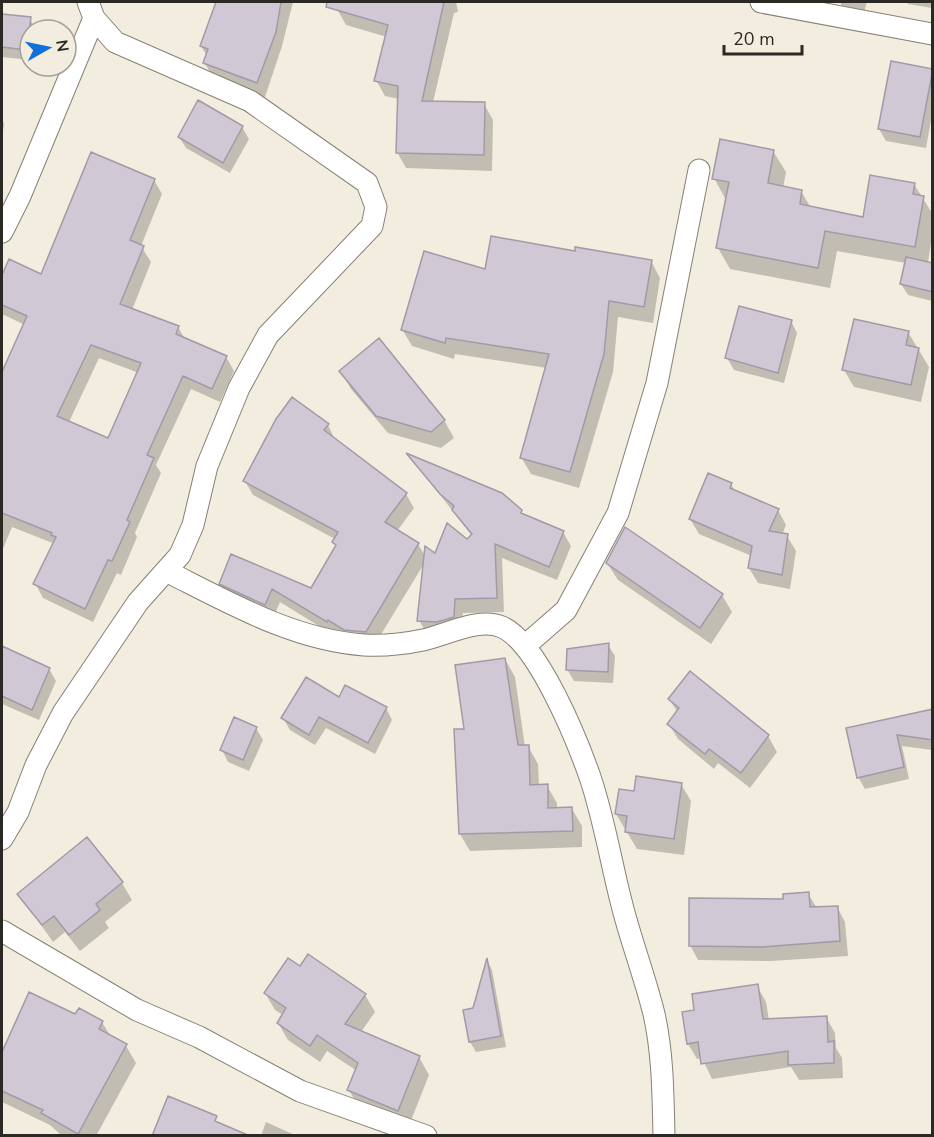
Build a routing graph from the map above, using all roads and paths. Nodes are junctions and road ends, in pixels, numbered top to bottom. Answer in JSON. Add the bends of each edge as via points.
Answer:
{"nodes":[{"id":1,"x":761,"y":2,"type":"edge"},
{"id":2,"x":91,"y":10,"type":"edge"},
{"id":3,"x":933,"y":34,"type":"edge"},
{"id":4,"x":699,"y":170,"type":"dead end"},
{"id":5,"x":2,"y":232,"type":"edge"},
{"id":6,"x":166,"y":571,"type":"junction"},
{"id":7,"x":526,"y":645,"type":"junction"},
{"id":8,"x":2,"y":839,"type":"edge"},
{"id":9,"x":2,"y":931,"type":"edge"},
{"id":10,"x":426,"y":1136,"type":"edge"},
{"id":11,"x":664,"y":1136,"type":"edge"}],
"edges":[{"from":1,"to":3,"type":"street"},
{"from":2,"to":5,"type":"street","via":[[20,196]]},
{"from":2,"to":6,"type":"street","via":[[115,42],[250,101],[367,183],[376,207],[372,226],[268,335],[239,388],[207,466],[193,525],[180,555]]},
{"from":4,"to":7,"type":"street","via":[[657,383],[618,513],[566,610]]},
{"from":6,"to":7,"type":"street","via":[[241,608],[325,640],[394,645],[481,625],[500,626]]},
{"from":6,"to":8,"type":"street","via":[[138,602],[63,713]]},
{"from":7,"to":11,"type":"street","via":[[552,690],[590,778],[654,1014],[662,1069]]},
{"from":9,"to":10,"type":"street","via":[[137,1011],[199,1037],[300,1091]]}]}
